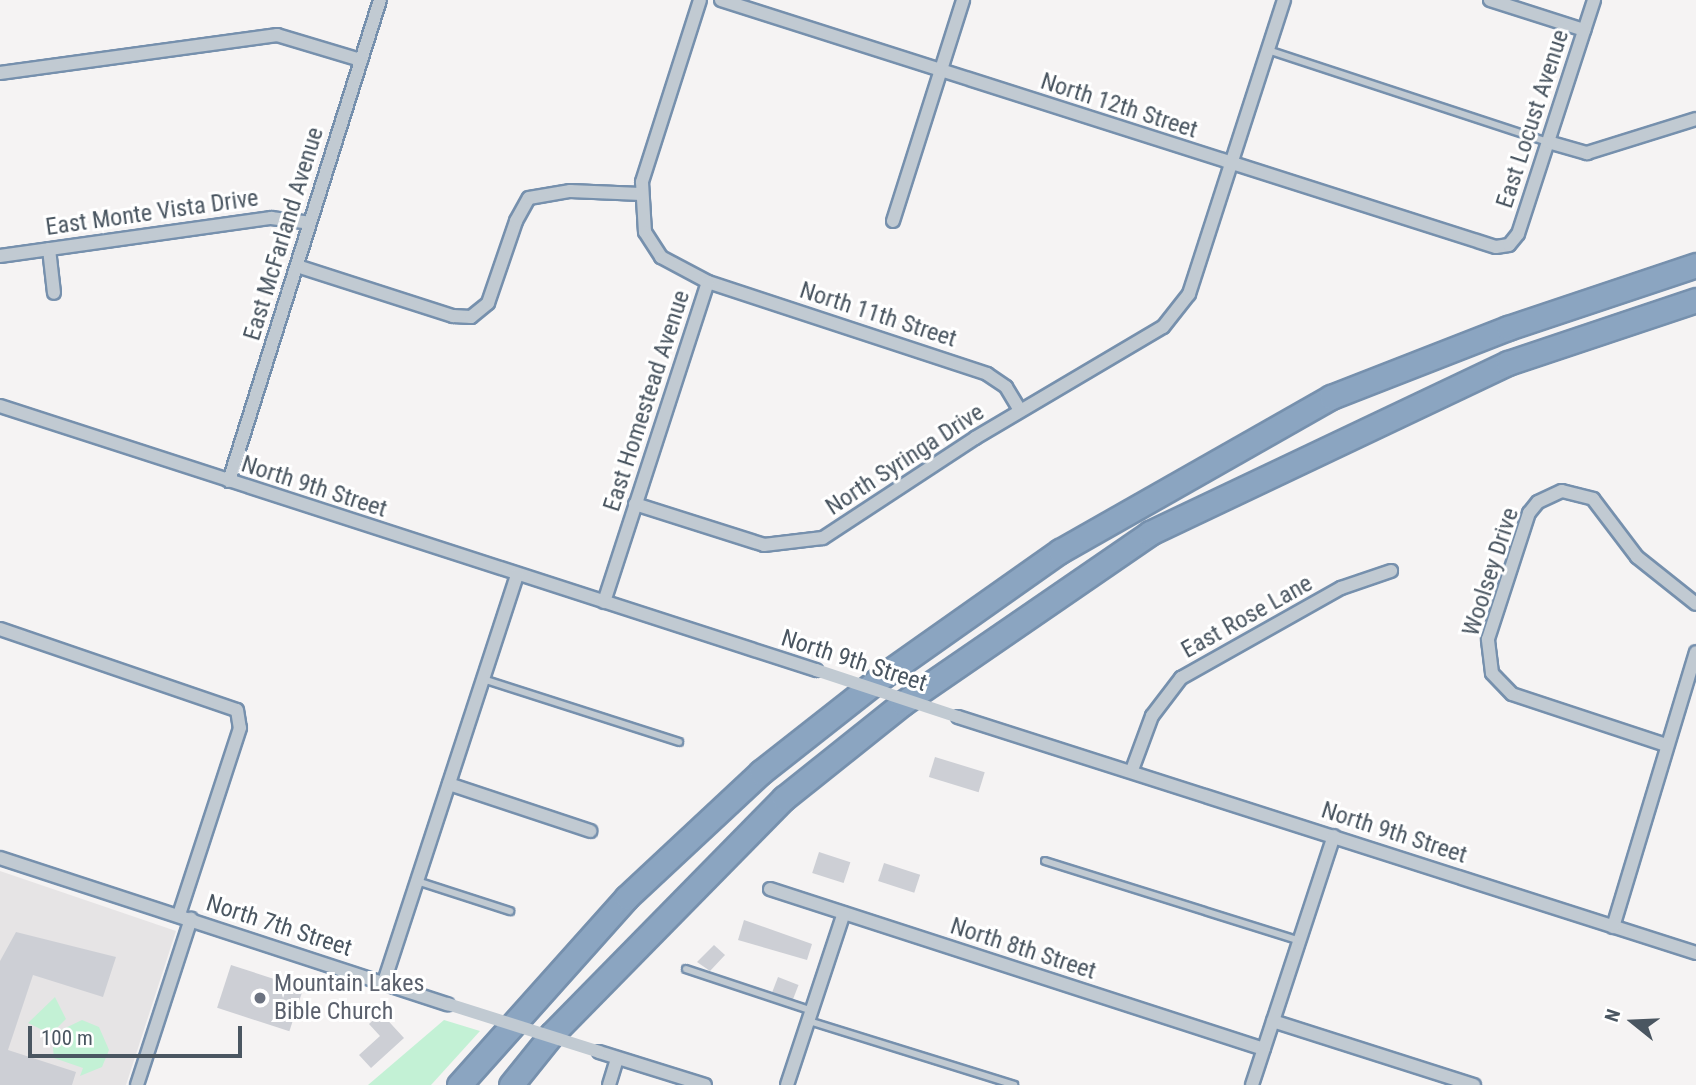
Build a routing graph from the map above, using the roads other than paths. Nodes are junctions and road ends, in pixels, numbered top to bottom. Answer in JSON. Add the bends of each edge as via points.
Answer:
{"nodes":[{"id":1,"x":380,"y":0,"type":"edge"},
{"id":2,"x":700,"y":0,"type":"edge"},
{"id":3,"x":721,"y":0,"type":"edge"},
{"id":4,"x":963,"y":0,"type":"edge"},
{"id":5,"x":1284,"y":0,"type":"edge"},
{"id":6,"x":1490,"y":0,"type":"edge"},
{"id":7,"x":1594,"y":0,"type":"edge"},
{"id":8,"x":1584,"y":30,"type":"junction"},
{"id":9,"x":1268,"y":50,"type":"junction"},
{"id":10,"x":361,"y":60,"type":"junction"},
{"id":11,"x":940,"y":71,"type":"junction"},
{"id":12,"x":0,"y":74,"type":"edge"},
{"id":13,"x":1696,"y":119,"type":"edge"},
{"id":14,"x":1548,"y":142,"type":"junction"},
{"id":15,"x":1231,"y":164,"type":"junction"},
{"id":16,"x":641,"y":194,"type":"junction"},
{"id":17,"x":893,"y":222,"type":"dead end"},
{"id":18,"x":310,"y":223,"type":"junction"},
{"id":19,"x":1505,"y":246,"type":"joint"},
{"id":20,"x":49,"y":249,"type":"junction"},
{"id":21,"x":0,"y":256,"type":"edge"},
{"id":22,"x":297,"y":266,"type":"junction"},
{"id":23,"x":1691,"y":266,"type":"edge"},
{"id":24,"x":708,"y":282,"type":"junction"},
{"id":25,"x":54,"y":293,"type":"dead end"},
{"id":26,"x":1696,"y":300,"type":"edge"},
{"id":27,"x":0,"y":406,"type":"edge"},
{"id":28,"x":1020,"y":410,"type":"junction"},
{"id":29,"x":229,"y":481,"type":"junction"},
{"id":30,"x":635,"y":504,"type":"junction"},
{"id":31,"x":1391,"y":571,"type":"dead end"},
{"id":32,"x":517,"y":574,"type":"junction"},
{"id":33,"x":604,"y":601,"type":"junction"},
{"id":34,"x":1696,"y":604,"type":"edge"},
{"id":35,"x":0,"y":629,"type":"edge"},
{"id":36,"x":1696,"y":652,"type":"edge"},
{"id":37,"x":483,"y":679,"type":"junction"},
{"id":38,"x":679,"y":742,"type":"dead end"},
{"id":39,"x":1666,"y":745,"type":"junction"},
{"id":40,"x":1132,"y":770,"type":"junction"},
{"id":41,"x":449,"y":784,"type":"junction"},
{"id":42,"x":590,"y":831,"type":"dead end"},
{"id":43,"x":1334,"y":836,"type":"junction"},
{"id":44,"x":0,"y":858,"type":"edge"},
{"id":45,"x":1045,"y":861,"type":"dead end"},
{"id":46,"x":417,"y":881,"type":"junction"},
{"id":47,"x":770,"y":889,"type":"dead end"},
{"id":48,"x":510,"y":911,"type":"dead end"},
{"id":49,"x":844,"y":913,"type":"junction"},
{"id":50,"x":185,"y":917,"type":"junction"},
{"id":51,"x":1613,"y":927,"type":"junction"},
{"id":52,"x":1300,"y":941,"type":"junction"},
{"id":53,"x":1696,"y":953,"type":"edge"},
{"id":54,"x":686,"y":969,"type":"dead end"},
{"id":55,"x":384,"y":982,"type":"junction"},
{"id":56,"x":810,"y":1016,"type":"junction"},
{"id":57,"x":1273,"y":1021,"type":"junction"},
{"id":58,"x":1264,"y":1049,"type":"junction"},
{"id":59,"x":617,"y":1058,"type":"junction"},
{"id":60,"x":137,"y":1085,"type":"edge"},
{"id":61,"x":460,"y":1085,"type":"edge"},
{"id":62,"x":511,"y":1085,"type":"edge"},
{"id":63,"x":609,"y":1085,"type":"edge"},
{"id":64,"x":705,"y":1085,"type":"edge"},
{"id":65,"x":787,"y":1085,"type":"edge"},
{"id":66,"x":1014,"y":1085,"type":"edge"},
{"id":67,"x":1252,"y":1085,"type":"edge"},
{"id":68,"x":1474,"y":1085,"type":"edge"}],
"edges":[{"from":1,"to":10,"type":"street","name":"East McFarland Avenue"},
{"from":2,"to":16,"type":"street","name":"East Homestead Avenue"},
{"from":3,"to":11,"type":"street","name":"North 12th Street"},
{"from":4,"to":11,"type":"street"},
{"from":5,"to":9,"type":"street"},
{"from":6,"to":8,"type":"street"},
{"from":7,"to":8,"type":"street","name":"East Locust Avenue"},
{"from":8,"to":14,"type":"street","name":"East Locust Avenue"},
{"from":9,"to":14,"type":"lane"},
{"from":9,"to":15,"type":"street"},
{"from":10,"to":12,"type":"street","via":[[277,35]]},
{"from":10,"to":18,"type":"street","name":"East McFarland Avenue"},
{"from":11,"to":15,"type":"street","name":"North 12th Street"},
{"from":11,"to":17,"type":"street"},
{"from":13,"to":14,"type":"street","via":[[1587,153]]},
{"from":14,"to":19,"type":"street","name":"East Locust Avenue","via":[[1518,234]]},
{"from":15,"to":19,"type":"street","name":"North 12th Street"},
{"from":15,"to":28,"type":"street","name":"North Syringa Drive","via":[[1189,294],[1176,316]]},
{"from":16,"to":22,"type":"street","via":[[570,191],[529,198],[516,221],[488,303],[471,317],[453,316]]},
{"from":16,"to":24,"type":"street","name":"East Homestead Avenue","via":[[645,232],[661,257]]},
{"from":18,"to":20,"type":"street","name":"East Monte Vista Drive","via":[[271,218]]},
{"from":18,"to":22,"type":"street","name":"East McFarland Avenue"},
{"from":20,"to":21,"type":"street","name":"East Monte Vista Drive"},
{"from":20,"to":25,"type":"street"},
{"from":22,"to":29,"type":"street","name":"East McFarland Avenue"},
{"from":23,"to":61,"type":"highway","via":[[1530,320],[1331,397],[1060,551],[887,673],[761,772],[627,897]]},
{"from":24,"to":28,"type":"street","name":"North 11th Street","via":[[987,374],[1006,387]]},
{"from":24,"to":30,"type":"street","name":"East Homestead Avenue"},
{"from":26,"to":62,"type":"highway","via":[[1508,363],[1150,533],[903,703],[784,798],[561,1024]]},
{"from":27,"to":29,"type":"street","name":"North 9th Street"},
{"from":28,"to":30,"type":"street","name":"North Syringa Drive","via":[[842,528],[806,542],[764,545]]},
{"from":29,"to":32,"type":"street","name":"North 9th Street"},
{"from":30,"to":33,"type":"street","name":"East Homestead Avenue"},
{"from":31,"to":40,"type":"street","name":"East Rose Lane","via":[[1341,588],[1181,678],[1152,716]]},
{"from":32,"to":33,"type":"street","name":"North 9th Street"},
{"from":32,"to":37,"type":"street"},
{"from":33,"to":40,"type":"street","name":"North 9th Street","bridge":true},
{"from":34,"to":39,"type":"street","name":"Woolsey Drive","via":[[1637,557],[1593,499],[1562,491],[1538,502],[1529,513],[1488,639],[1492,673],[1512,694]]},
{"from":35,"to":50,"type":"street","via":[[237,710],[240,728]]},
{"from":36,"to":39,"type":"street"},
{"from":37,"to":38,"type":"lane"},
{"from":37,"to":41,"type":"street"},
{"from":39,"to":51,"type":"street"},
{"from":40,"to":43,"type":"street","name":"North 9th Street"},
{"from":41,"to":42,"type":"street"},
{"from":41,"to":46,"type":"street"},
{"from":43,"to":51,"type":"street","name":"North 9th Street"},
{"from":43,"to":52,"type":"street"},
{"from":44,"to":50,"type":"street","name":"North 7th Street"},
{"from":45,"to":52,"type":"lane"},
{"from":46,"to":48,"type":"lane"},
{"from":46,"to":55,"type":"street"},
{"from":47,"to":49,"type":"street","name":"North 8th Street"},
{"from":49,"to":56,"type":"street"},
{"from":49,"to":58,"type":"street","name":"North 8th Street"},
{"from":50,"to":55,"type":"street","name":"North 7th Street"},
{"from":50,"to":60,"type":"street"},
{"from":51,"to":53,"type":"street","name":"North 9th Street"},
{"from":52,"to":57,"type":"street"},
{"from":54,"to":56,"type":"lane"},
{"from":55,"to":59,"type":"street","name":"North 7th Street","bridge":true},
{"from":56,"to":65,"type":"street"},
{"from":56,"to":66,"type":"lane"},
{"from":57,"to":58,"type":"street"},
{"from":57,"to":68,"type":"street"},
{"from":58,"to":67,"type":"street"},
{"from":59,"to":63,"type":"street"},
{"from":59,"to":64,"type":"street","name":"North 7th Street"}]}
